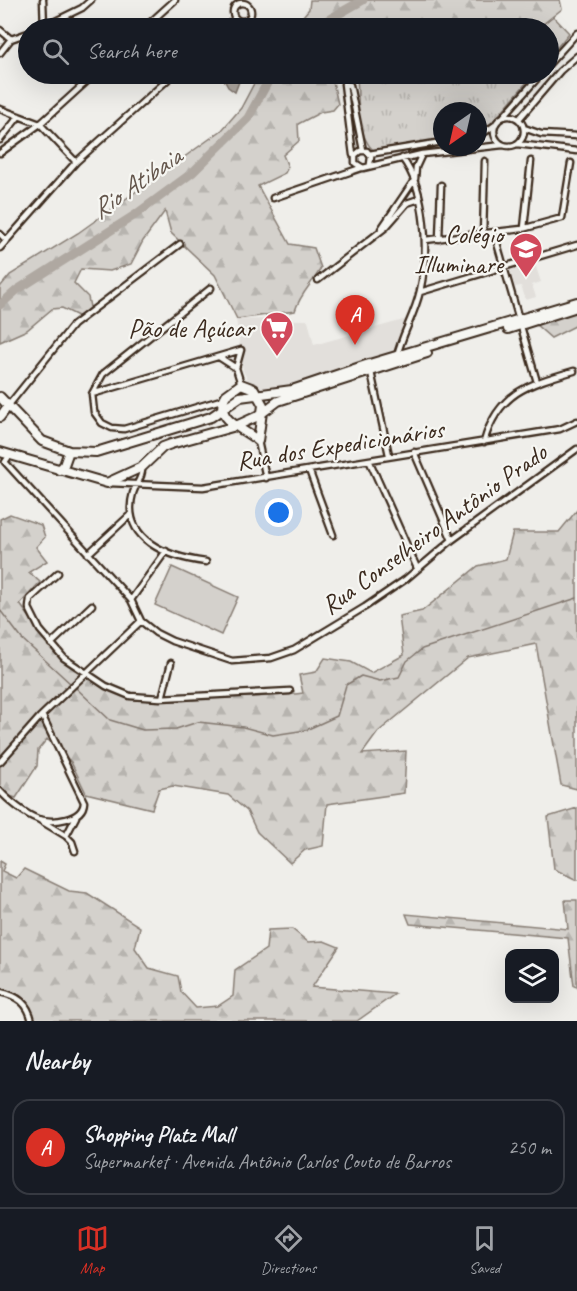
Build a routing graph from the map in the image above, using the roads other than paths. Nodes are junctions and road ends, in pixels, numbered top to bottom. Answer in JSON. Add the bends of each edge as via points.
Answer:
{"nodes":[{"id":1,"x":44,"y":0,"type":"edge"},
{"id":2,"x":91,"y":0,"type":"edge"},
{"id":3,"x":175,"y":0,"type":"edge"},
{"id":4,"x":234,"y":2,"type":"edge"},
{"id":5,"x":43,"y":18,"type":"edge"},
{"id":6,"x":62,"y":18,"type":"edge"},
{"id":7,"x":155,"y":18,"type":"edge"},
{"id":8,"x":235,"y":18,"type":"edge"},
{"id":9,"x":249,"y":18,"type":"edge"},
{"id":10,"x":0,"y":30,"type":"edge"},
{"id":11,"x":577,"y":33,"type":"edge"},
{"id":12,"x":18,"y":37,"type":"edge"},
{"id":13,"x":11,"y":39,"type":"junction"},
{"id":14,"x":0,"y":53,"type":"edge"},
{"id":15,"x":559,"y":54,"type":"edge"},
{"id":16,"x":576,"y":57,"type":"edge"},
{"id":17,"x":559,"y":71,"type":"edge"},
{"id":18,"x":84,"y":84,"type":"edge"},
{"id":19,"x":163,"y":84,"type":"edge"},
{"id":20,"x":532,"y":84,"type":"edge"},
{"id":21,"x":548,"y":84,"type":"edge"},
{"id":22,"x":0,"y":109,"type":"edge"},
{"id":23,"x":19,"y":116,"type":"junction"},
{"id":24,"x":503,"y":117,"type":"junction"},
{"id":25,"x":519,"y":119,"type":"junction"},
{"id":26,"x":40,"y":124,"type":"junction"},
{"id":27,"x":495,"y":125,"type":"junction"},
{"id":28,"x":524,"y":128,"type":"junction"},
{"id":29,"x":487,"y":131,"type":"edge"},
{"id":30,"x":577,"y":136,"type":"edge"},
{"id":31,"x":0,"y":140,"type":"edge"},
{"id":32,"x":433,"y":143,"type":"edge"},
{"id":33,"x":517,"y":144,"type":"junction"},
{"id":34,"x":503,"y":145,"type":"junction"},
{"id":35,"x":363,"y":150,"type":"junction"},
{"id":36,"x":577,"y":151,"type":"edge"},
{"id":37,"x":0,"y":153,"type":"edge"},
{"id":38,"x":369,"y":154,"type":"junction"},
{"id":39,"x":422,"y":154,"type":"junction"},
{"id":40,"x":354,"y":158,"type":"junction"},
{"id":41,"x":402,"y":158,"type":"junction"},
{"id":42,"x":484,"y":161,"type":"dead end"},
{"id":43,"x":531,"y":161,"type":"dead end"},
{"id":44,"x":76,"y":162,"type":"junction"},
{"id":45,"x":571,"y":163,"type":"dead end"},
{"id":46,"x":370,"y":164,"type":"junction"},
{"id":47,"x":363,"y":168,"type":"junction"},
{"id":48,"x":338,"y":175,"type":"junction"},
{"id":49,"x":415,"y":179,"type":"junction"},
{"id":50,"x":441,"y":185,"type":"dead end"},
{"id":51,"x":273,"y":198,"type":"dead end"},
{"id":52,"x":419,"y":199,"type":"junction"},
{"id":53,"x":524,"y":228,"type":"junction"},
{"id":54,"x":380,"y":231,"type":"junction"},
{"id":55,"x":0,"y":234,"type":"edge"},
{"id":56,"x":483,"y":235,"type":"junction"},
{"id":57,"x":440,"y":239,"type":"junction"},
{"id":58,"x":424,"y":240,"type":"junction"},
{"id":59,"x":7,"y":241,"type":"junction"},
{"id":60,"x":497,"y":243,"type":"dead end"},
{"id":61,"x":180,"y":244,"type":"dead end"},
{"id":62,"x":577,"y":245,"type":"edge"},
{"id":63,"x":0,"y":248,"type":"edge"},
{"id":64,"x":504,"y":268,"type":"junction"},
{"id":65,"x":318,"y":280,"type":"dead end"},
{"id":66,"x":211,"y":288,"type":"dead end"},
{"id":67,"x":420,"y":292,"type":"junction"},
{"id":68,"x":577,"y":302,"type":"edge"},
{"id":69,"x":577,"y":307,"type":"edge"},
{"id":70,"x":519,"y":322,"type":"junction"},
{"id":71,"x":401,"y":340,"type":"junction"},
{"id":72,"x":413,"y":352,"type":"junction"},
{"id":73,"x":218,"y":356,"type":"junction"},
{"id":74,"x":396,"y":358,"type":"junction"},
{"id":75,"x":236,"y":368,"type":"junction"},
{"id":76,"x":574,"y":370,"type":"dead end"},
{"id":77,"x":370,"y":372,"type":"junction"},
{"id":78,"x":537,"y":381,"type":"junction"},
{"id":79,"x":241,"y":384,"type":"junction"},
{"id":80,"x":92,"y":394,"type":"junction"},
{"id":81,"x":259,"y":395,"type":"junction"},
{"id":82,"x":0,"y":397,"type":"edge"},
{"id":83,"x":224,"y":399,"type":"junction"},
{"id":84,"x":8,"y":406,"type":"junction"},
{"id":85,"x":223,"y":409,"type":"junction"},
{"id":86,"x":263,"y":411,"type":"junction"},
{"id":87,"x":0,"y":417,"type":"edge"},
{"id":88,"x":577,"y":422,"type":"edge"},
{"id":89,"x":236,"y":426,"type":"junction"},
{"id":90,"x":258,"y":441,"type":"junction"},
{"id":91,"x":484,"y":442,"type":"junction"},
{"id":92,"x":577,"y":449,"type":"edge"},
{"id":93,"x":69,"y":451,"type":"junction"},
{"id":94,"x":414,"y":452,"type":"junction"},
{"id":95,"x":4,"y":454,"type":"edge"},
{"id":96,"x":389,"y":455,"type":"junction"},
{"id":97,"x":369,"y":460,"type":"junction"},
{"id":98,"x":142,"y":467,"type":"junction"},
{"id":99,"x":59,"y":470,"type":"junction"},
{"id":100,"x":309,"y":470,"type":"junction"},
{"id":101,"x":266,"y":478,"type":"junction"},
{"id":102,"x":107,"y":483,"type":"junction"},
{"id":103,"x":136,"y":486,"type":"junction"},
{"id":104,"x":130,"y":515,"type":"junction"},
{"id":105,"x":333,"y":535,"type":"dead end"},
{"id":106,"x":452,"y":540,"type":"junction"},
{"id":107,"x":166,"y":551,"type":"junction"},
{"id":108,"x":88,"y":554,"type":"junction"},
{"id":109,"x":206,"y":562,"type":"dead end"},
{"id":110,"x":417,"y":568,"type":"junction"},
{"id":111,"x":58,"y":573,"type":"dead end"},
{"id":112,"x":131,"y":600,"type":"junction"},
{"id":113,"x":92,"y":605,"type":"dead end"},
{"id":114,"x":141,"y":621,"type":"junction"},
{"id":115,"x":51,"y":644,"type":"junction"},
{"id":116,"x":171,"y":663,"type":"dead end"},
{"id":117,"x":87,"y":672,"type":"junction"},
{"id":118,"x":290,"y":691,"type":"dead end"},
{"id":119,"x":162,"y":698,"type":"junction"},
{"id":120,"x":42,"y":715,"type":"junction"},
{"id":121,"x":0,"y":762,"type":"edge"},
{"id":122,"x":0,"y":791,"type":"edge"},
{"id":123,"x":76,"y":817,"type":"junction"},
{"id":124,"x":38,"y":819,"type":"junction"},
{"id":125,"x":66,"y":836,"type":"junction"},
{"id":126,"x":75,"y":850,"type":"dead end"},
{"id":127,"x":0,"y":992,"type":"edge"},
{"id":128,"x":32,"y":1021,"type":"edge"}],
"edges":[{"from":1,"to":5,"type":"street"},
{"from":2,"to":6,"type":"street"},
{"from":3,"to":7,"type":"street"},
{"from":4,"to":8,"type":"street"},
{"from":4,"to":9,"type":"street","via":[[247,4]]},
{"from":10,"to":13,"type":"street"},
{"from":11,"to":15,"type":"street"},
{"from":12,"to":13,"type":"street"},
{"from":13,"to":14,"type":"street"},
{"from":16,"to":17,"type":"street"},
{"from":18,"to":26,"type":"street"},
{"from":19,"to":44,"type":"street"},
{"from":20,"to":24,"type":"street"},
{"from":21,"to":25,"type":"street"},
{"from":22,"to":23,"type":"street"},
{"from":23,"to":26,"type":"street"},
{"from":23,"to":31,"type":"street"},
{"from":24,"to":25,"type":"street"},
{"from":24,"to":27,"type":"street"},
{"from":25,"to":28,"type":"street"},
{"from":26,"to":37,"type":"street"},
{"from":26,"to":44,"type":"street"},
{"from":27,"to":29,"type":"street"},
{"from":27,"to":34,"type":"street","via":[[495,136]]},
{"from":28,"to":30,"type":"street","via":[[541,134]]},
{"from":28,"to":33,"type":"street"},
{"from":32,"to":38,"type":"street"},
{"from":33,"to":34,"type":"street"},
{"from":33,"to":36,"type":"street"},
{"from":34,"to":39,"type":"street"},
{"from":35,"to":38,"type":"street"},
{"from":35,"to":40,"type":"street"},
{"from":35,"to":40,"type":"street","via":[[350,85],[344,84]]},
{"from":38,"to":46,"type":"street"},
{"from":39,"to":41,"type":"street"},
{"from":39,"to":49,"type":"street"},
{"from":40,"to":47,"type":"street"},
{"from":40,"to":48,"type":"street","via":[[350,168]]},
{"from":41,"to":46,"type":"street"},
{"from":41,"to":49,"type":"street"},
{"from":42,"to":56,"type":"street"},
{"from":43,"to":53,"type":"street"},
{"from":44,"to":59,"type":"street"},
{"from":45,"to":53,"type":"street","via":[[562,218]]},
{"from":46,"to":47,"type":"street"},
{"from":47,"to":48,"type":"street"},
{"from":48,"to":51,"type":"street"},
{"from":49,"to":52,"type":"street"},
{"from":49,"to":54,"type":"street"},
{"from":50,"to":57,"type":"street"},
{"from":52,"to":54,"type":"street","via":[[407,203]]},
{"from":52,"to":58,"type":"street"},
{"from":53,"to":56,"type":"street"},
{"from":54,"to":65,"type":"street"},
{"from":55,"to":59,"type":"street"},
{"from":56,"to":57,"type":"street"},
{"from":57,"to":58,"type":"street"},
{"from":58,"to":67,"type":"street"},
{"from":59,"to":63,"type":"street"},
{"from":60,"to":64,"type":"street"},
{"from":61,"to":84,"type":"street","via":[[73,325]]},
{"from":62,"to":64,"type":"street"},
{"from":64,"to":67,"type":"street"},
{"from":64,"to":70,"type":"street"},
{"from":66,"to":80,"type":"street","via":[[103,374]]},
{"from":67,"to":71,"type":"street"},
{"from":68,"to":70,"type":"main road"},
{"from":69,"to":70,"type":"main road"},
{"from":70,"to":72,"type":"main road"},
{"from":70,"to":77,"type":"main road"},
{"from":70,"to":78,"type":"street"},
{"from":71,"to":72,"type":"street"},
{"from":71,"to":74,"type":"street"},
{"from":72,"to":74,"type":"main road"},
{"from":73,"to":75,"type":"street"},
{"from":73,"to":75,"type":"street","via":[[241,350]]},
{"from":73,"to":80,"type":"street"},
{"from":74,"to":81,"type":"main road","via":[[292,390]]},
{"from":75,"to":79,"type":"street"},
{"from":76,"to":78,"type":"street"},
{"from":77,"to":86,"type":"main road","via":[[278,401]]},
{"from":77,"to":96,"type":"street"},
{"from":78,"to":91,"type":"street","via":[[515,393],[497,410]]},
{"from":79,"to":81,"type":"main road"},
{"from":79,"to":83,"type":"main road"},
{"from":80,"to":83,"type":"street","via":[[94,412],[102,423],[124,429]]},
{"from":81,"to":85,"type":"main road","via":[[240,397]]},
{"from":81,"to":86,"type":"main road"},
{"from":82,"to":84,"type":"main road"},
{"from":83,"to":85,"type":"main road"},
{"from":84,"to":87,"type":"main road"},
{"from":84,"to":93,"type":"main road","via":[[42,441]]},
{"from":85,"to":89,"type":"main road","via":[[229,422]]},
{"from":85,"to":93,"type":"main road","via":[[211,417],[130,443],[96,452]]},
{"from":86,"to":89,"type":"main road"},
{"from":86,"to":90,"type":"main road"},
{"from":88,"to":91,"type":"street","name":"Rua dos Expedicionários","via":[[560,429]]},
{"from":89,"to":90,"type":"main road"},
{"from":89,"to":98,"type":"main road","via":[[163,447]]},
{"from":90,"to":101,"type":"street"},
{"from":91,"to":94,"type":"street","name":"Rua dos Expedicionários"},
{"from":92,"to":106,"type":"street","name":"Rua Conselheiro Antônio Prado"},
{"from":93,"to":99,"type":"main road"},
{"from":94,"to":96,"type":"street","name":"Rua dos Expedicionários"},
{"from":94,"to":106,"type":"street"},
{"from":95,"to":99,"type":"main road"},
{"from":95,"to":108,"type":"street"},
{"from":96,"to":97,"type":"street","name":"Rua dos Expedicionários"},
{"from":97,"to":100,"type":"street","name":"Rua dos Expedicionários"},
{"from":97,"to":110,"type":"street"},
{"from":98,"to":102,"type":"main road"},
{"from":98,"to":103,"type":"street"},
{"from":99,"to":102,"type":"main road"},
{"from":100,"to":101,"type":"street","name":"Rua dos Expedicionários"},
{"from":100,"to":105,"type":"street"},
{"from":101,"to":103,"type":"street","name":"Rua dos Expedicionários","via":[[203,487]]},
{"from":102,"to":103,"type":"street","name":"Rua dos Expedicionários"},
{"from":103,"to":104,"type":"street"},
{"from":104,"to":107,"type":"street","via":[[136,531]]},
{"from":104,"to":108,"type":"street"},
{"from":106,"to":110,"type":"street","name":"Rua Conselheiro Antônio Prado"},
{"from":107,"to":109,"type":"street"},
{"from":107,"to":112,"type":"street"},
{"from":108,"to":112,"type":"street"},
{"from":110,"to":114,"type":"street","name":"Rua Conselheiro Antônio Prado","via":[[345,621],[294,650],[271,658],[220,659],[156,633]]},
{"from":111,"to":115,"type":"street","via":[[29,602],[28,608]]},
{"from":112,"to":114,"type":"street"},
{"from":113,"to":115,"type":"street"},
{"from":114,"to":117,"type":"street"},
{"from":115,"to":117,"type":"street","via":[[64,658]]},
{"from":116,"to":119,"type":"street"},
{"from":117,"to":119,"type":"street","via":[[130,696]]},
{"from":117,"to":120,"type":"street"},
{"from":118,"to":119,"type":"street"},
{"from":120,"to":121,"type":"street"},
{"from":120,"to":123,"type":"street","via":[[84,802]]},
{"from":122,"to":124,"type":"street"},
{"from":123,"to":124,"type":"street"},
{"from":123,"to":125,"type":"street"},
{"from":124,"to":125,"type":"street"},
{"from":125,"to":126,"type":"street"},
{"from":127,"to":128,"type":"street","via":[[26,1004]]}]}
